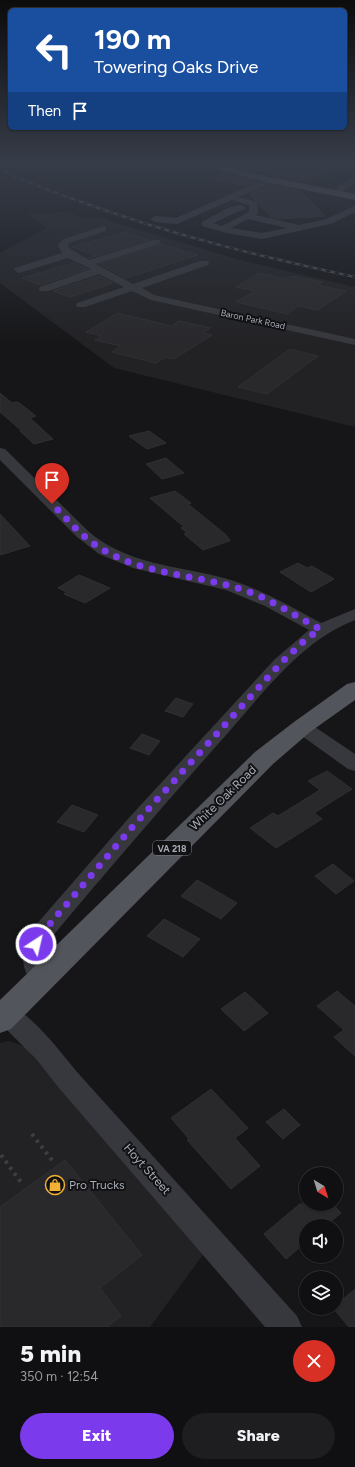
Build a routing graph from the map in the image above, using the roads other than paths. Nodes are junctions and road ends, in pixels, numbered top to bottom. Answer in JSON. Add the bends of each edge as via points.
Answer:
{"nodes":[{"id":1,"x":207,"y":223,"type":"edge"},
{"id":2,"x":234,"y":223,"type":"edge"},
{"id":3,"x":264,"y":223,"type":"edge"},
{"id":4,"x":277,"y":223,"type":"edge"},
{"id":5,"x":317,"y":223,"type":"edge"},
{"id":6,"x":299,"y":228,"type":"junction"},
{"id":7,"x":103,"y":229,"type":"dead end"},
{"id":8,"x":227,"y":230,"type":"junction"},
{"id":9,"x":246,"y":233,"type":"junction"},
{"id":10,"x":156,"y":242,"type":"dead end"},
{"id":11,"x":69,"y":254,"type":"junction"},
{"id":12,"x":204,"y":263,"type":"dead end"},
{"id":13,"x":88,"y":264,"type":"junction"},
{"id":14,"x":19,"y":270,"type":"dead end"},
{"id":15,"x":99,"y":270,"type":"junction"},
{"id":16,"x":132,"y":287,"type":"junction"},
{"id":17,"x":44,"y":289,"type":"dead end"},
{"id":18,"x":81,"y":305,"type":"dead end"},
{"id":19,"x":355,"y":342,"type":"edge"},
{"id":20,"x":0,"y":452,"type":"edge"},
{"id":21,"x":355,"y":614,"type":"edge"},
{"id":22,"x":320,"y":629,"type":"junction"},
{"id":23,"x":355,"y":689,"type":"edge"},
{"id":24,"x":302,"y":727,"type":"junction"},
{"id":25,"x":355,"y":764,"type":"edge"},
{"id":26,"x":42,"y":979,"type":"junction"},
{"id":27,"x":3,"y":1017,"type":"edge"},
{"id":28,"x":286,"y":1327,"type":"edge"}],
"edges":[{"from":1,"to":8,"type":"street","via":[[205,224]]},
{"from":2,"to":8,"type":"street","via":[[226,227]]},
{"from":3,"to":9,"type":"street"},
{"from":4,"to":6,"type":"street"},
{"from":5,"to":6,"type":"street"},
{"from":6,"to":9,"type":"street","via":[[262,236]]},
{"from":7,"to":11,"type":"street","via":[[67,241],[63,245]]},
{"from":8,"to":9,"type":"street"},
{"from":10,"to":13,"type":"street"},
{"from":11,"to":13,"type":"street","name":"Baron Park Road"},
{"from":11,"to":14,"type":"street"},
{"from":12,"to":16,"type":"street"},
{"from":13,"to":15,"type":"street","name":"Baron Park Road"},
{"from":15,"to":16,"type":"street","name":"Baron Park Road"},
{"from":15,"to":17,"type":"street"},
{"from":16,"to":18,"type":"street"},
{"from":16,"to":19,"type":"street","name":"Baron Park Road","via":[[151,297]]},
{"from":20,"to":22,"type":"street","via":[[96,546],[142,566],[245,590]]},
{"from":21,"to":22,"type":"street"},
{"from":22,"to":26,"type":"street","via":[[281,663],[134,825],[43,932],[33,954],[34,964]]},
{"from":23,"to":24,"type":"main road","name":"White Oak Road","number":"VA 218"},
{"from":24,"to":25,"type":"street"},
{"from":24,"to":26,"type":"main road","name":"White Oak Road","number":"VA 218","via":[[264,758]]},
{"from":26,"to":27,"type":"main road","name":"White Oak Road","number":"VA 218"},
{"from":27,"to":28,"type":"street","name":"Hoyt Street","via":[[45,1051]]}]}
